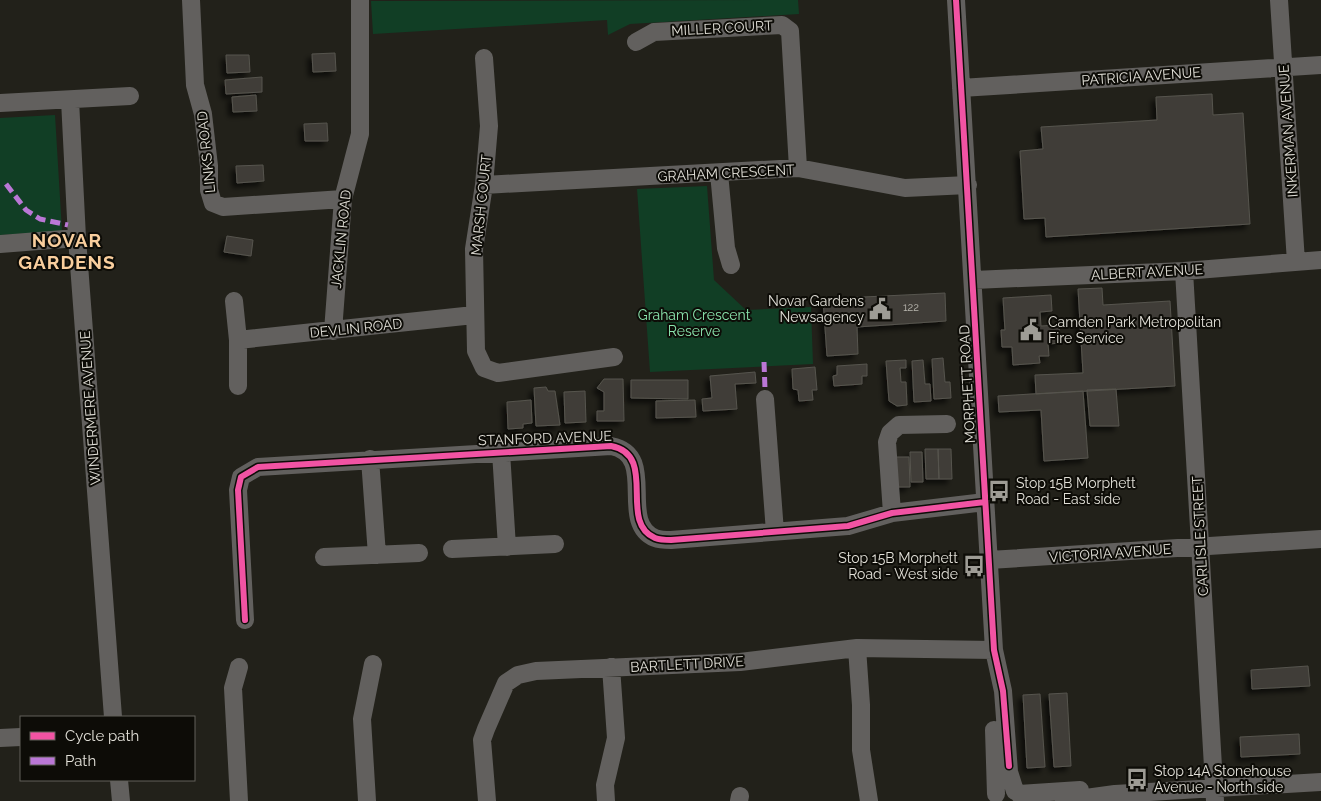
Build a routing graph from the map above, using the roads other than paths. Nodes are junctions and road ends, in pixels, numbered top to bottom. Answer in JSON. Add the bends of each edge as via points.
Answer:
{"nodes":[{"id":1,"x":191,"y":0,"type":"edge"},
{"id":2,"x":360,"y":0,"type":"edge"},
{"id":3,"x":956,"y":0,"type":"edge"},
{"id":4,"x":1279,"y":0,"type":"edge"},
{"id":5,"x":636,"y":42,"type":"dead end"},
{"id":6,"x":484,"y":58,"type":"dead end"},
{"id":7,"x":1321,"y":65,"type":"edge"},
{"id":8,"x":1284,"y":68,"type":"junction"},
{"id":9,"x":961,"y":88,"type":"junction"},
{"id":10,"x":130,"y":96,"type":"dead end"},
{"id":11,"x":70,"y":100,"type":"junction"},
{"id":12,"x":0,"y":103,"type":"edge"},
{"id":13,"x":798,"y":168,"type":"junction"},
{"id":14,"x":719,"y":173,"type":"junction"},
{"id":15,"x":484,"y":185,"type":"junction"},
{"id":16,"x":968,"y":185,"type":"junction"},
{"id":17,"x":343,"y":199,"type":"junction"},
{"id":18,"x":77,"y":238,"type":"junction"},
{"id":19,"x":0,"y":244,"type":"edge"},
{"id":20,"x":1321,"y":260,"type":"edge"},
{"id":21,"x":1296,"y":262,"type":"junction"},
{"id":22,"x":731,"y":265,"type":"dead end"},
{"id":23,"x":1184,"y":271,"type":"junction"},
{"id":24,"x":974,"y":280,"type":"junction"},
{"id":25,"x":234,"y":301,"type":"dead end"},
{"id":26,"x":474,"y":315,"type":"junction"},
{"id":27,"x":332,"y":331,"type":"junction"},
{"id":28,"x":238,"y":340,"type":"junction"},
{"id":29,"x":614,"y":357,"type":"dead end"},
{"id":30,"x":238,"y":386,"type":"dead end"},
{"id":31,"x":765,"y":399,"type":"dead end"},
{"id":32,"x":947,"y":424,"type":"dead end"},
{"id":33,"x":501,"y":452,"type":"junction"},
{"id":34,"x":370,"y":459,"type":"junction"},
{"id":35,"x":985,"y":502,"type":"junction"},
{"id":36,"x":892,"y":513,"type":"junction"},
{"id":37,"x":775,"y":532,"type":"junction"},
{"id":38,"x":1321,"y":539,"type":"edge"},
{"id":39,"x":555,"y":544,"type":"dead end"},
{"id":40,"x":507,"y":547,"type":"junction"},
{"id":41,"x":1201,"y":547,"type":"junction"},
{"id":42,"x":452,"y":549,"type":"dead end"},
{"id":43,"x":419,"y":553,"type":"dead end"},
{"id":44,"x":377,"y":554,"type":"junction"},
{"id":45,"x":324,"y":557,"type":"dead end"},
{"id":46,"x":989,"y":560,"type":"junction"},
{"id":47,"x":246,"y":620,"type":"dead end"},
{"id":48,"x":857,"y":648,"type":"junction"},
{"id":49,"x":994,"y":650,"type":"junction"},
{"id":50,"x":373,"y":664,"type":"dead end"},
{"id":51,"x":611,"y":667,"type":"junction"},
{"id":52,"x":113,"y":716,"type":"edge"},
{"id":53,"x":20,"y":737,"type":"edge"},
{"id":54,"x":0,"y":738,"type":"edge"},
{"id":55,"x":119,"y":781,"type":"edge"},
{"id":56,"x":1321,"y":782,"type":"edge"},
{"id":57,"x":1115,"y":794,"type":"junction"},
{"id":58,"x":1019,"y":795,"type":"edge"},
{"id":59,"x":1215,"y":795,"type":"edge"},
{"id":60,"x":994,"y":798,"type":"edge"},
{"id":61,"x":121,"y":801,"type":"edge"},
{"id":62,"x":238,"y":801,"type":"edge"},
{"id":63,"x":250,"y":801,"type":"edge"},
{"id":64,"x":367,"y":801,"type":"edge"},
{"id":65,"x":487,"y":801,"type":"edge"},
{"id":66,"x":606,"y":801,"type":"edge"},
{"id":67,"x":869,"y":801,"type":"edge"},
{"id":68,"x":1064,"y":801,"type":"edge"}],
"edges":[{"from":1,"to":17,"type":"street","name":"LINKS ROAD","via":[[195,85],[204,114],[208,190],[212,203],[223,207]]},
{"from":2,"to":17,"type":"street","name":"JACKLIN ROAD","via":[[360,134]]},
{"from":3,"to":9,"type":"street","name":"MORPHETT ROAD"},
{"from":4,"to":8,"type":"street","name":"INKERMAN AVENUE"},
{"from":5,"to":13,"type":"street","name":"MILLER COURT","via":[[654,32],[787,27],[790,30]]},
{"from":6,"to":15,"type":"street","name":"MARSH COURT","via":[[489,126]]},
{"from":7,"to":8,"type":"street","name":"PATRICIA AVENUE"},
{"from":8,"to":9,"type":"street","name":"PATRICIA AVENUE"},
{"from":8,"to":21,"type":"street","name":"INKERMAN AVENUE"},
{"from":9,"to":16,"type":"street","name":"MORPHETT ROAD"},
{"from":10,"to":11,"type":"street"},
{"from":11,"to":12,"type":"street"},
{"from":11,"to":18,"type":"street","name":"WINDERMERE AVENUE"},
{"from":13,"to":14,"type":"street","name":"GRAHAM CRESCENT"},
{"from":13,"to":16,"type":"street","name":"GRAHAM CRESCENT","via":[[905,188]]},
{"from":14,"to":15,"type":"street","name":"GRAHAM CRESCENT"},
{"from":14,"to":22,"type":"street","via":[[726,248]]},
{"from":15,"to":26,"type":"street","name":"MARSH COURT","via":[[474,249]]},
{"from":16,"to":24,"type":"street","name":"MORPHETT ROAD"},
{"from":17,"to":27,"type":"street","name":"JACKLIN ROAD"},
{"from":18,"to":19,"type":"street"},
{"from":18,"to":52,"type":"street","name":"WINDERMERE AVENUE"},
{"from":20,"to":21,"type":"street","name":"ALBERT AVENUE"},
{"from":21,"to":23,"type":"street","name":"ALBERT AVENUE"},
{"from":23,"to":24,"type":"street","name":"ALBERT AVENUE"},
{"from":23,"to":41,"type":"street","name":"CARLISLE STREET"},
{"from":24,"to":35,"type":"street","name":"MORPHETT ROAD"},
{"from":25,"to":28,"type":"street"},
{"from":26,"to":27,"type":"street","name":"DEVLIN ROAD"},
{"from":26,"to":29,"type":"street","name":"MARSH COURT","via":[[476,351],[484,368],[498,373]]},
{"from":27,"to":28,"type":"street","name":"DEVLIN ROAD"},
{"from":28,"to":30,"type":"street"},
{"from":31,"to":37,"type":"street"},
{"from":32,"to":36,"type":"street","via":[[899,425],[890,433],[887,442]]},
{"from":33,"to":34,"type":"street","name":"STANFORD AVENUE"},
{"from":33,"to":37,"type":"street","name":"STANFORD AVENUE","via":[[623,448],[631,456],[635,468],[639,521],[644,530],[655,538],[671,540]]},
{"from":33,"to":40,"type":"street"},
{"from":34,"to":44,"type":"street"},
{"from":34,"to":47,"type":"street","name":"STANFORD AVENUE","via":[[258,467],[241,476],[238,490]]},
{"from":35,"to":36,"type":"street","name":"STANFORD AVENUE"},
{"from":35,"to":46,"type":"street","name":"MORPHETT ROAD"},
{"from":36,"to":37,"type":"street","name":"STANFORD AVENUE","via":[[848,526]]},
{"from":38,"to":41,"type":"street","name":"VICTORIA AVENUE"},
{"from":39,"to":40,"type":"street"},
{"from":40,"to":42,"type":"street"},
{"from":41,"to":46,"type":"street","name":"VICTORIA AVENUE"},
{"from":41,"to":59,"type":"street","name":"CARLISLE STREET"},
{"from":43,"to":44,"type":"street"},
{"from":44,"to":45,"type":"street"},
{"from":46,"to":49,"type":"street","name":"MORPHETT ROAD"},
{"from":48,"to":49,"type":"street","name":"BARTLETT DRIVE"},
{"from":48,"to":51,"type":"street","name":"BARTLETT DRIVE","via":[[740,662]]},
{"from":48,"to":67,"type":"street","via":[[861,750]]},
{"from":49,"to":58,"type":"street","name":"MORPHETT ROAD","via":[[1003,691],[1009,772]]},
{"from":49,"to":60,"type":"street","name":"MORPHETT ROAD","via":[[991,670]]},
{"from":50,"to":64,"type":"street","via":[[362,719]]},
{"from":51,"to":65,"type":"street","name":"BARTLETT DRIVE","via":[[536,671],[518,674],[506,683],[482,740]]},
{"from":51,"to":66,"type":"street","via":[[616,738],[605,785]]},
{"from":53,"to":54,"type":"street"},
{"from":55,"to":61,"type":"street"},
{"from":56,"to":59,"type":"street"},
{"from":57,"to":58,"type":"street","via":[[1088,790]]},
{"from":57,"to":59,"type":"street"},
{"from":57,"to":68,"type":"street"},
{"from":58,"to":60,"type":"street","via":[[1002,791]]},
{"from":62,"to":63,"type":"street","via":[[232,688],[239,667],[245,686]]}]}
